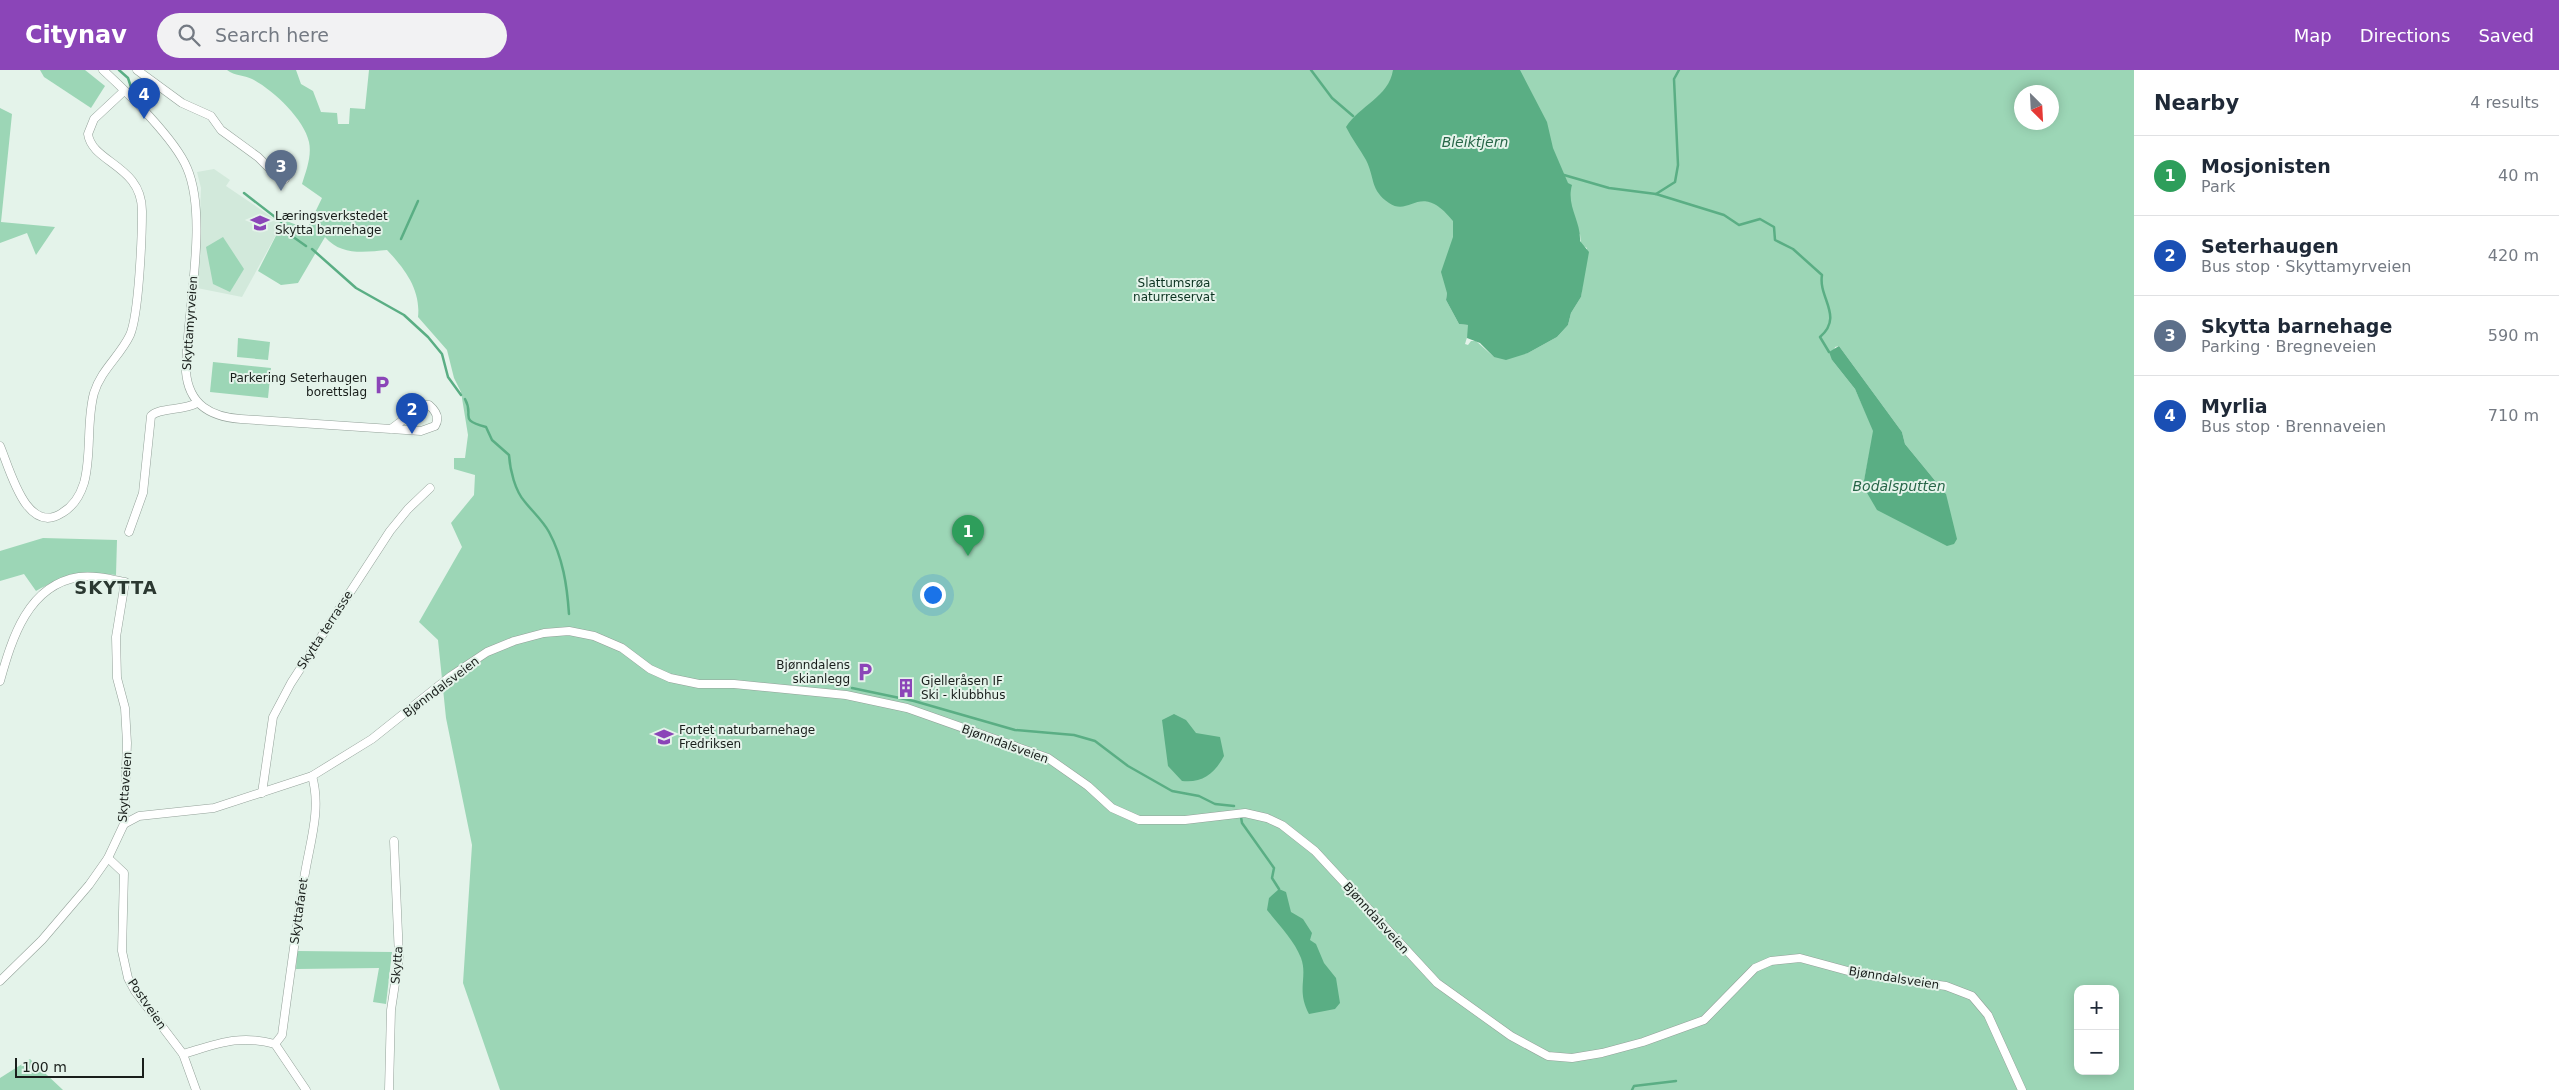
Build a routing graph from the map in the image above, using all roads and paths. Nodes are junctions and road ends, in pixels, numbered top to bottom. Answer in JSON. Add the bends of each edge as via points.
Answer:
{"nodes":[{"id":1,"x":103,"y":70,"type":"edge"},
{"id":2,"x":137,"y":70,"type":"edge"},
{"id":3,"x":124,"y":91,"type":"junction"},
{"id":4,"x":285,"y":179,"type":"dead end"},
{"id":5,"x":197,"y":403,"type":"junction"},
{"id":6,"x":391,"y":429,"type":"junction"},
{"id":7,"x":0,"y":446,"type":"edge"},
{"id":8,"x":430,"y":488,"type":"dead end"},
{"id":9,"x":129,"y":532,"type":"dead end"},
{"id":10,"x":0,"y":681,"type":"edge"},
{"id":11,"x":312,"y":776,"type":"junction"},
{"id":12,"x":262,"y":793,"type":"junction"},
{"id":13,"x":124,"y":824,"type":"junction"},
{"id":14,"x":394,"y":841,"type":"dead end"},
{"id":15,"x":108,"y":858,"type":"junction"},
{"id":16,"x":0,"y":981,"type":"edge"},
{"id":17,"x":275,"y":1044,"type":"junction"},
{"id":18,"x":183,"y":1054,"type":"junction"},
{"id":19,"x":196,"y":1090,"type":"edge"},
{"id":20,"x":306,"y":1090,"type":"edge"},
{"id":21,"x":389,"y":1090,"type":"edge"},
{"id":22,"x":2022,"y":1090,"type":"edge"}],
"edges":[{"from":1,"to":3,"type":"street","name":"Skyttamyrveien"},
{"from":2,"to":4,"type":"street","via":[[182,103],[211,116],[221,130]]},
{"from":3,"to":5,"type":"street","name":"Skyttamyrveien","via":[[171,142],[185,163],[193,185],[196,211],[186,372]]},
{"from":3,"to":7,"type":"street","via":[[94,119],[89,127],[89,136],[94,147],[130,176],[141,199],[135,312],[130,335],[95,390],[85,476],[75,502],[55,516],[34,514],[23,500]]},
{"from":5,"to":6,"type":"street","via":[[226,418]]},
{"from":5,"to":9,"type":"street","via":[[183,409],[158,411],[151,416],[142,493]]},
{"from":6,"to":6,"type":"street","via":[[427,430],[436,423],[436,413],[423,405]]},
{"from":8,"to":12,"type":"street","name":"Skytta terrasse","via":[[390,531],[291,683],[273,717]]},
{"from":10,"to":13,"type":"street","name":"Skyttaveien","via":[[18,625],[41,594],[80,577],[125,582],[116,637],[117,678],[125,708],[127,743]]},
{"from":11,"to":12,"type":"street","name":"Bjønndalsveien"},
{"from":11,"to":17,"type":"street","name":"Skyttafaret","via":[[317,791],[312,839],[282,1035]]},
{"from":11,"to":22,"type":"street","name":"Bjønndalsveien","via":[[372,738],[487,652],[514,641],[569,631],[594,636],[622,648],[650,669],[670,678],[699,684],[734,684],[846,695],[906,708],[1048,758],[1088,786],[1112,808],[1139,820],[1185,820],[1245,813],[1267,818],[1282,825],[1315,851],[1437,983],[1511,1036],[1548,1056],[1572,1058],[1602,1053],[1704,1020],[1755,968],[1771,961],[1800,958],[1859,974],[1946,986],[1972,996],[1988,1015]]},
{"from":12,"to":13,"type":"street","name":"Bjønndalsveien","via":[[214,808],[139,816]]},
{"from":13,"to":15,"type":"street","name":"Skyttaveien"},
{"from":14,"to":21,"type":"street","name":"Skytta","via":[[399,957],[391,1010]]},
{"from":15,"to":16,"type":"street","name":"Skyttaveien","via":[[70,908]]},
{"from":15,"to":18,"type":"street","name":"Postveien","via":[[124,873],[122,951],[128,978]]},
{"from":17,"to":18,"type":"street","via":[[236,1039]]},
{"from":17,"to":20,"type":"street"},
{"from":18,"to":19,"type":"street","name":"Postveien"}]}
